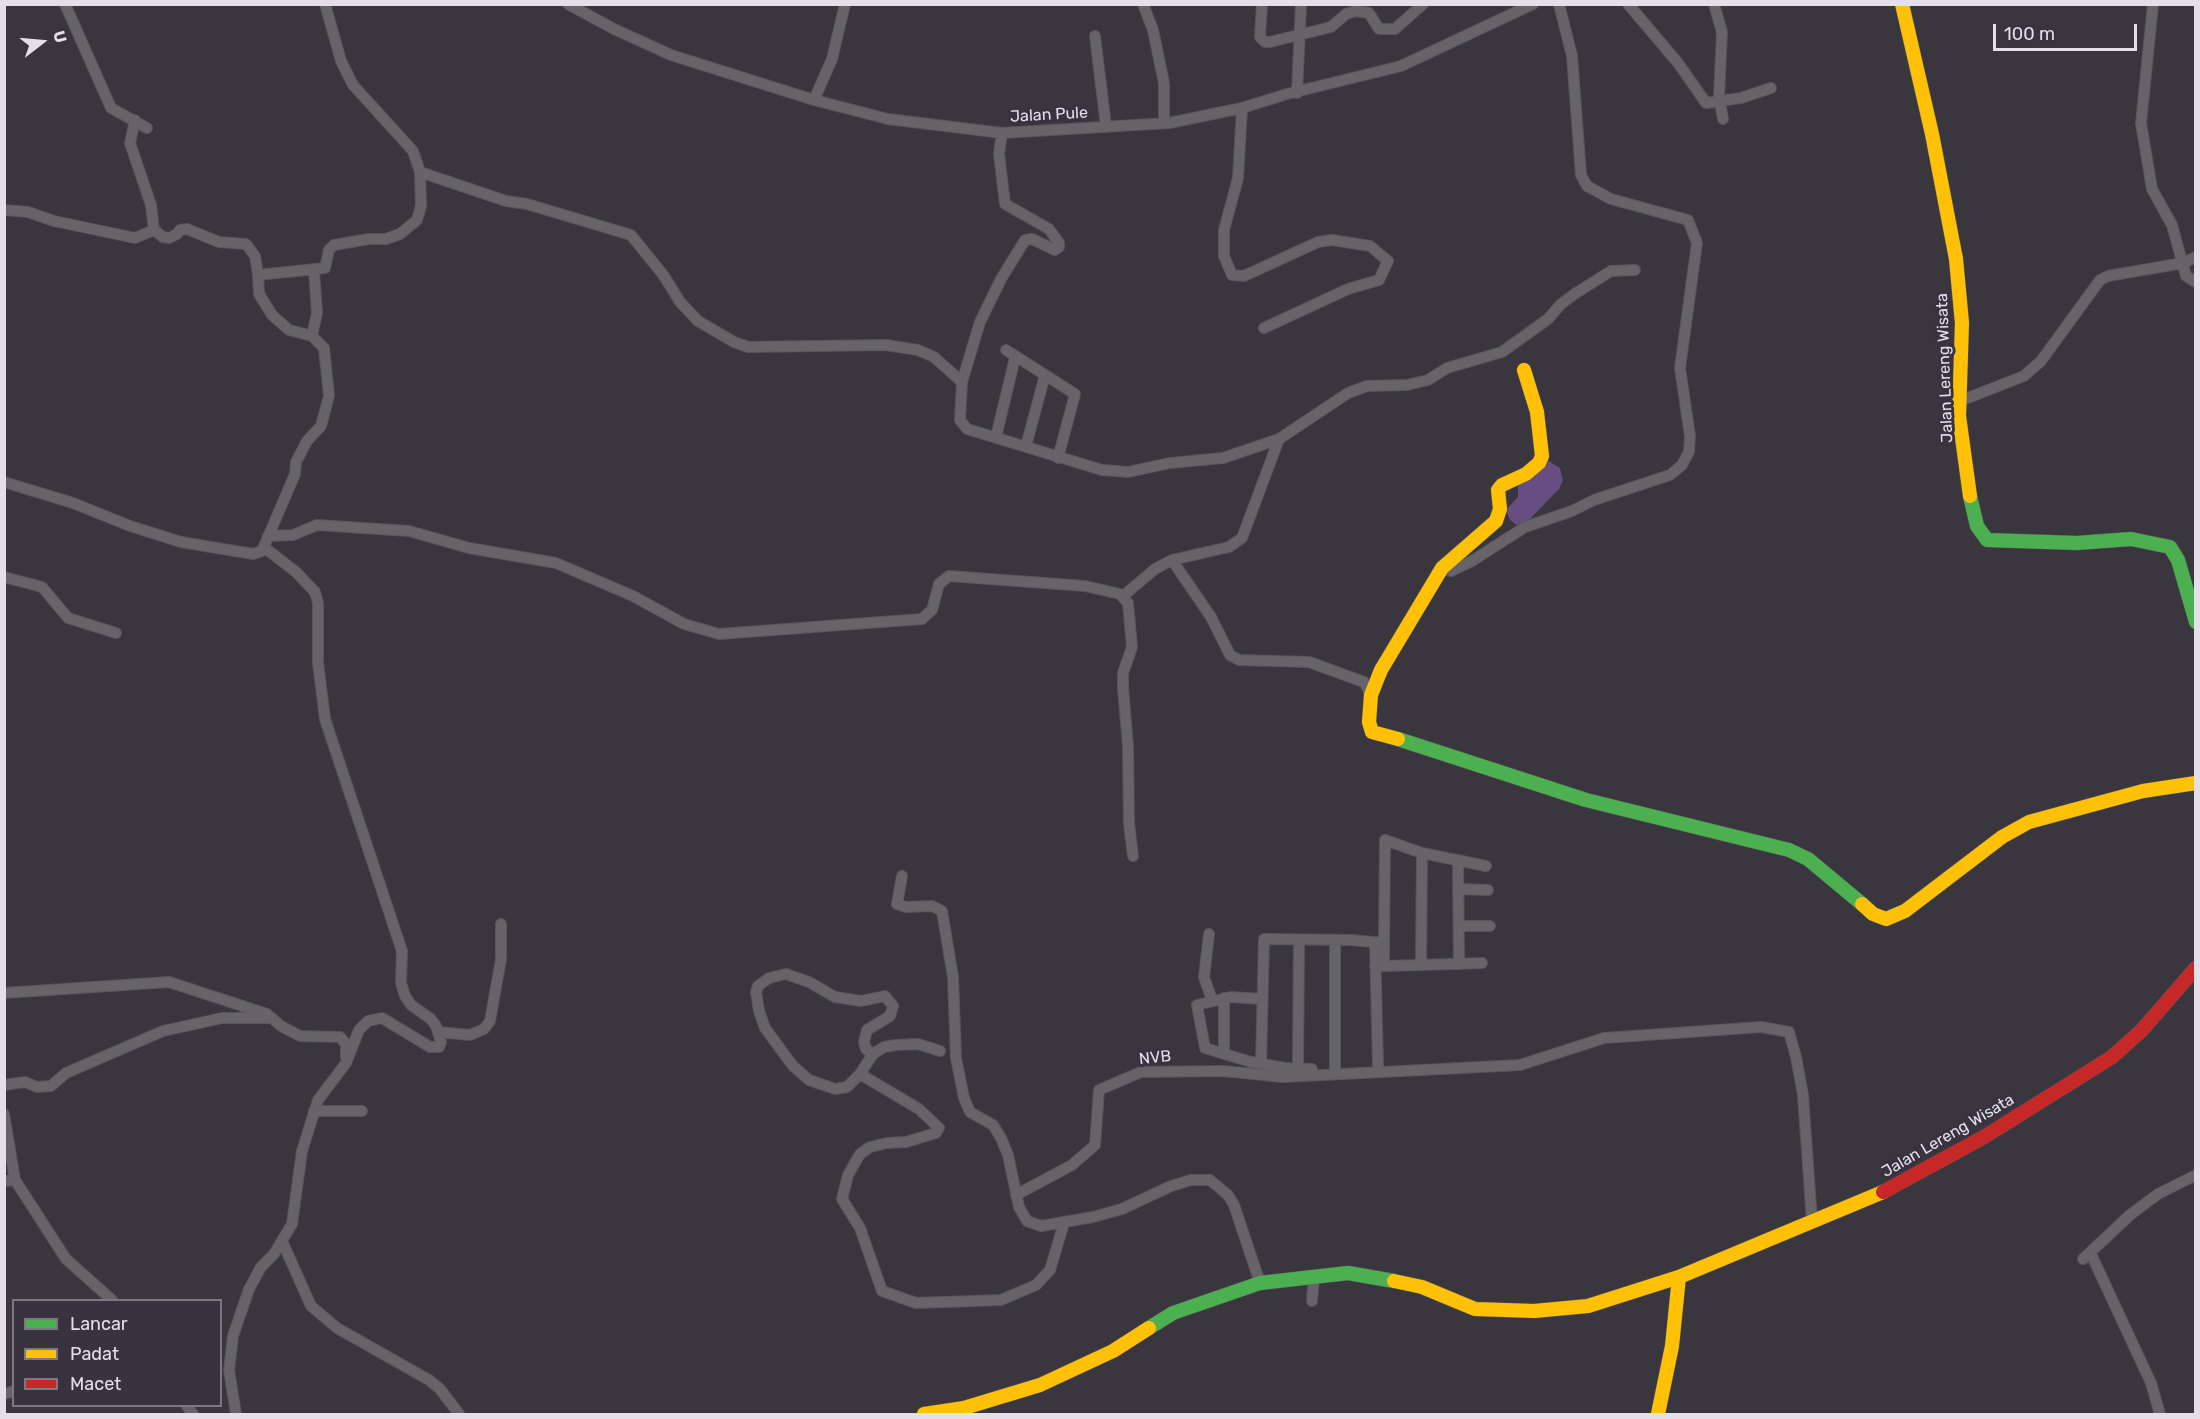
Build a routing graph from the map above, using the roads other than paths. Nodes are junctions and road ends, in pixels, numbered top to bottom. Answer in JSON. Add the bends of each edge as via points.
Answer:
{"nodes":[{"id":1,"x":64,"y":4,"type":"edge"},
{"id":2,"x":325,"y":4,"type":"edge"},
{"id":3,"x":568,"y":4,"type":"edge"},
{"id":4,"x":845,"y":4,"type":"edge"},
{"id":5,"x":1143,"y":4,"type":"edge"},
{"id":6,"x":1262,"y":4,"type":"edge"},
{"id":7,"x":1301,"y":4,"type":"edge"},
{"id":8,"x":1423,"y":4,"type":"edge"},
{"id":9,"x":1533,"y":4,"type":"edge"},
{"id":10,"x":1559,"y":4,"type":"edge"},
{"id":11,"x":1628,"y":4,"type":"edge"},
{"id":12,"x":1714,"y":4,"type":"edge"},
{"id":13,"x":1902,"y":4,"type":"edge"},
{"id":14,"x":2153,"y":4,"type":"edge"},
{"id":15,"x":1095,"y":36,"type":"dead end"},
{"id":16,"x":1300,"y":36,"type":"junction"},
{"id":17,"x":1771,"y":88,"type":"dead end"},
{"id":18,"x":1297,"y":93,"type":"junction"},
{"id":19,"x":814,"y":100,"type":"junction"},
{"id":20,"x":1720,"y":102,"type":"junction"},
{"id":21,"x":1242,"y":108,"type":"junction"},
{"id":22,"x":1723,"y":118,"type":"dead end"},
{"id":23,"x":135,"y":120,"type":"junction"},
{"id":24,"x":1164,"y":123,"type":"junction"},
{"id":25,"x":1106,"y":126,"type":"junction"},
{"id":26,"x":147,"y":128,"type":"dead end"},
{"id":27,"x":1002,"y":133,"type":"junction"},
{"id":28,"x":420,"y":172,"type":"junction"},
{"id":29,"x":4,"y":199,"type":"edge"},
{"id":30,"x":4,"y":210,"type":"edge"},
{"id":31,"x":18,"y":211,"type":"junction"},
{"id":32,"x":154,"y":230,"type":"junction"},
{"id":33,"x":2196,"y":257,"type":"edge"},
{"id":34,"x":2183,"y":263,"type":"junction"},
{"id":35,"x":314,"y":270,"type":"junction"},
{"id":36,"x":1635,"y":270,"type":"dead end"},
{"id":37,"x":258,"y":275,"type":"junction"},
{"id":38,"x":2196,"y":282,"type":"edge"},
{"id":39,"x":1264,"y":328,"type":"dead end"},
{"id":40,"x":312,"y":336,"type":"junction"},
{"id":41,"x":1524,"y":370,"type":"dead end"},
{"id":42,"x":1045,"y":375,"type":"junction"},
{"id":43,"x":962,"y":382,"type":"junction"},
{"id":44,"x":1960,"y":400,"type":"junction"},
{"id":45,"x":996,"y":437,"type":"junction"},
{"id":46,"x":1279,"y":439,"type":"junction"},
{"id":47,"x":1026,"y":446,"type":"junction"},
{"id":48,"x":1059,"y":458,"type":"junction"},
{"id":49,"x":4,"y":482,"type":"edge"},
{"id":50,"x":268,"y":536,"type":"junction"},
{"id":51,"x":265,"y":548,"type":"junction"},
{"id":52,"x":1173,"y":560,"type":"junction"},
{"id":53,"x":1442,"y":568,"type":"junction"},
{"id":54,"x":4,"y":577,"type":"edge"},
{"id":55,"x":1123,"y":596,"type":"junction"},
{"id":56,"x":2196,"y":622,"type":"edge"},
{"id":57,"x":116,"y":633,"type":"dead end"},
{"id":58,"x":1371,"y":695,"type":"junction"},
{"id":59,"x":2196,"y":783,"type":"edge"},
{"id":60,"x":1422,"y":853,"type":"junction"},
{"id":61,"x":1133,"y":856,"type":"dead end"},
{"id":62,"x":1458,"y":861,"type":"junction"},
{"id":63,"x":1486,"y":866,"type":"dead end"},
{"id":64,"x":903,"y":876,"type":"dead end"},
{"id":65,"x":1458,"y":889,"type":"junction"},
{"id":66,"x":1488,"y":890,"type":"dead end"},
{"id":67,"x":501,"y":924,"type":"dead end"},
{"id":68,"x":1459,"y":926,"type":"junction"},
{"id":69,"x":1490,"y":926,"type":"dead end"},
{"id":70,"x":1209,"y":934,"type":"dead end"},
{"id":71,"x":1299,"y":940,"type":"junction"},
{"id":72,"x":1335,"y":940,"type":"junction"},
{"id":73,"x":1379,"y":944,"type":"junction"},
{"id":74,"x":1459,"y":963,"type":"junction"},
{"id":75,"x":1482,"y":963,"type":"dead end"},
{"id":76,"x":1421,"y":965,"type":"junction"},
{"id":77,"x":1379,"y":966,"type":"junction"},
{"id":78,"x":2196,"y":968,"type":"edge"},
{"id":79,"x":4,"y":993,"type":"edge"},
{"id":80,"x":1224,"y":998,"type":"junction"},
{"id":81,"x":1262,"y":999,"type":"junction"},
{"id":82,"x":1212,"y":1000,"type":"junction"},
{"id":83,"x":272,"y":1018,"type":"junction"},
{"id":84,"x":439,"y":1032,"type":"junction"},
{"id":85,"x":940,"y":1052,"type":"dead end"},
{"id":86,"x":873,"y":1054,"type":"junction"},
{"id":87,"x":1224,"y":1054,"type":"junction"},
{"id":88,"x":346,"y":1063,"type":"junction"},
{"id":89,"x":1261,"y":1064,"type":"junction"},
{"id":90,"x":1378,"y":1065,"type":"junction"},
{"id":91,"x":1298,"y":1068,"type":"junction"},
{"id":92,"x":1335,"y":1068,"type":"junction"},
{"id":93,"x":1402,"y":1070,"type":"junction"},
{"id":94,"x":860,"y":1074,"type":"junction"},
{"id":95,"x":4,"y":1085,"type":"edge"},
{"id":96,"x":314,"y":1111,"type":"junction"},
{"id":97,"x":362,"y":1111,"type":"dead end"},
{"id":98,"x":4,"y":1113,"type":"edge"},
{"id":99,"x":2196,"y":1175,"type":"edge"},
{"id":100,"x":10,"y":1180,"type":"edge"},
{"id":101,"x":1016,"y":1195,"type":"junction"},
{"id":102,"x":1812,"y":1221,"type":"junction"},
{"id":103,"x":1064,"y":1223,"type":"junction"},
{"id":104,"x":282,"y":1241,"type":"junction"},
{"id":105,"x":1314,"y":1276,"type":"junction"},
{"id":106,"x":1679,"y":1277,"type":"junction"},
{"id":107,"x":1260,"y":1283,"type":"junction"},
{"id":108,"x":111,"y":1299,"type":"edge"},
{"id":109,"x":1312,"y":1301,"type":"dead end"},
{"id":110,"x":236,"y":1414,"type":"edge"},
{"id":111,"x":459,"y":1414,"type":"edge"},
{"id":112,"x":924,"y":1414,"type":"edge"},
{"id":113,"x":1658,"y":1414,"type":"edge"},
{"id":114,"x":2160,"y":1414,"type":"edge"}],
"edges":[{"from":1,"to":23,"type":"street","via":[[111,108]]},
{"from":2,"to":28,"type":"street","via":[[341,61],[353,85],[413,151]]},
{"from":3,"to":19,"type":"street","name":"Jalan Pule","via":[[671,55]]},
{"from":4,"to":19,"type":"street","via":[[832,59]]},
{"from":5,"to":24,"type":"street","via":[[1164,83]]},
{"from":6,"to":16,"type":"street","via":[[1261,40]]},
{"from":7,"to":16,"type":"street"},
{"from":8,"to":16,"type":"street","via":[[1395,29],[1379,29],[1369,13],[1356,11],[1346,14],[1334,26]]},
{"from":9,"to":18,"type":"street","name":"Jalan Pule","via":[[1401,66]]},
{"from":10,"to":53,"type":"street","via":[[1572,56],[1581,175],[1595,191],[1611,199],[1688,220],[1697,243],[1680,368],[1689,452],[1670,475],[1525,527],[1472,561],[1451,571]]},
{"from":11,"to":20,"type":"street","via":[[1678,63],[1706,104]]},
{"from":12,"to":20,"type":"street","via":[[1723,48],[1719,62]]},
{"from":13,"to":44,"type":"street","name":"Jalan Lereng Wisata","via":[[1956,260],[1962,323]]},
{"from":14,"to":34,"type":"street","via":[[2141,123],[2152,189],[2172,225]]},
{"from":15,"to":25,"type":"street"},
{"from":16,"to":18,"type":"street"},
{"from":17,"to":20,"type":"street"},
{"from":18,"to":21,"type":"street","name":"Jalan Pule"},
{"from":19,"to":27,"type":"street","name":"Jalan Pule","via":[[888,119]]},
{"from":20,"to":22,"type":"street"},
{"from":21,"to":24,"type":"street","name":"Jalan Pule"},
{"from":21,"to":39,"type":"street","via":[[1238,177],[1224,230],[1224,256],[1232,275],[1244,276],[1317,242],[1332,240],[1370,246],[1388,261],[1379,280],[1348,289]]},
{"from":23,"to":26,"type":"street"},
{"from":23,"to":32,"type":"street","via":[[130,143],[152,205]]},
{"from":24,"to":25,"type":"street","name":"Jalan Pule"},
{"from":25,"to":27,"type":"street","name":"Jalan Pule"},
{"from":27,"to":43,"type":"street","via":[[999,154],[1005,204],[1049,229],[1059,247],[1055,250],[1032,239],[1025,240],[980,322]]},
{"from":28,"to":35,"type":"street","via":[[421,206],[417,220],[409,228],[386,239],[334,244],[327,267]]},
{"from":28,"to":43,"type":"street","via":[[506,201],[631,235],[698,321],[734,342],[748,347],[886,345],[918,350],[934,357]]},
{"from":29,"to":31,"type":"street"},
{"from":30,"to":31,"type":"street"},
{"from":31,"to":32,"type":"street","via":[[135,238]]},
{"from":32,"to":37,"type":"street","via":[[169,237],[187,229],[219,242],[246,244],[255,256]]},
{"from":33,"to":34,"type":"street"},
{"from":34,"to":38,"type":"street","via":[[2186,276]]},
{"from":34,"to":44,"type":"street","via":[[2100,280],[2040,361],[2024,376]]},
{"from":35,"to":37,"type":"street"},
{"from":35,"to":40,"type":"street","via":[[317,313]]},
{"from":36,"to":46,"type":"street","via":[[1611,271],[1593,282],[1502,352],[1447,368],[1428,380],[1367,386],[1348,393]]},
{"from":37,"to":40,"type":"street","via":[[259,294],[272,315],[289,330]]},
{"from":40,"to":50,"type":"street","via":[[324,348],[329,404],[321,426],[296,462],[295,474]]},
{"from":41,"to":53,"type":"street","via":[[1537,412],[1542,456],[1526,474],[1502,484],[1496,521]]},
{"from":42,"to":45,"type":"street","via":[[1011,354]]},
{"from":42,"to":47,"type":"street"},
{"from":42,"to":48,"type":"street","via":[[1075,394]]},
{"from":43,"to":45,"type":"street","via":[[960,420],[968,429]]},
{"from":44,"to":56,"type":"street","name":"Jalan Lereng Wisata","via":[[1972,511],[1981,535],[1995,542],[2020,544],[2131,540],[2170,547],[2178,560]]},
{"from":45,"to":47,"type":"street"},
{"from":46,"to":48,"type":"street","via":[[1223,458],[1128,472],[1102,470]]},
{"from":46,"to":52,"type":"street","via":[[1242,538],[1229,547]]},
{"from":47,"to":48,"type":"street"},
{"from":49,"to":51,"type":"street","via":[[181,542],[253,554]]},
{"from":50,"to":51,"type":"street"},
{"from":50,"to":55,"type":"street","via":[[293,534],[317,525],[409,531],[469,548],[556,563],[633,596],[684,624],[719,634],[922,620],[932,610],[939,584],[949,576],[1085,586]]},
{"from":51,"to":84,"type":"street","via":[[315,592],[325,719],[402,951],[401,982],[405,996],[431,1019]]},
{"from":52,"to":55,"type":"street","via":[[1155,569]]},
{"from":52,"to":58,"type":"street","via":[[1211,617],[1230,655],[1239,660],[1309,662],[1364,682]]},
{"from":53,"to":58,"type":"street","via":[[1401,633]]},
{"from":54,"to":57,"type":"street","via":[[42,587],[68,618]]},
{"from":55,"to":61,"type":"street","via":[[1129,608],[1132,647],[1123,674],[1123,688]]},
{"from":58,"to":59,"type":"street","via":[[1369,722],[1372,732],[1378,735],[1450,754],[1505,776],[1586,800],[1789,850],[1808,859],[1873,914],[1886,919],[1905,911],[2002,837],[2029,822],[2143,790]]},
{"from":60,"to":62,"type":"street"},
{"from":60,"to":73,"type":"street","via":[[1385,840]]},
{"from":60,"to":76,"type":"street"},
{"from":62,"to":63,"type":"street"},
{"from":62,"to":65,"type":"street"},
{"from":64,"to":101,"type":"street","via":[[897,897],[899,906],[932,906],[942,911],[953,977],[961,1085],[970,1113],[993,1125],[1001,1138]]},
{"from":65,"to":66,"type":"street"},
{"from":65,"to":68,"type":"street"},
{"from":67,"to":84,"type":"street","via":[[501,959],[490,1021],[484,1029],[470,1035]]},
{"from":68,"to":69,"type":"street"},
{"from":68,"to":74,"type":"street"},
{"from":70,"to":82,"type":"street","via":[[1204,977]]},
{"from":71,"to":72,"type":"street"},
{"from":71,"to":81,"type":"street","via":[[1264,939]]},
{"from":71,"to":91,"type":"street"},
{"from":72,"to":73,"type":"street"},
{"from":72,"to":92,"type":"street"},
{"from":73,"to":77,"type":"street"},
{"from":74,"to":75,"type":"street"},
{"from":74,"to":76,"type":"street"},
{"from":76,"to":77,"type":"street"},
{"from":77,"to":90,"type":"street"},
{"from":78,"to":102,"type":"street","name":"Jalan Lereng Wisata","via":[[2142,1030],[2098,1067],[1943,1161],[1875,1196]]},
{"from":79,"to":83,"type":"street","via":[[169,982]]},
{"from":80,"to":81,"type":"street"},
{"from":80,"to":82,"type":"street"},
{"from":80,"to":87,"type":"street"},
{"from":81,"to":89,"type":"street"},
{"from":82,"to":87,"type":"street","via":[[1197,1005],[1197,1014],[1205,1048]]},
{"from":83,"to":88,"type":"street","via":[[300,1036],[340,1037],[346,1044]]},
{"from":83,"to":95,"type":"street","via":[[222,1018],[163,1031],[66,1073],[51,1086],[37,1088],[25,1082]]},
{"from":84,"to":88,"type":"street","via":[[440,1045],[435,1048],[382,1018],[368,1021],[359,1030]]},
{"from":85,"to":86,"type":"street","via":[[918,1044],[884,1047]]},
{"from":86,"to":94,"type":"street"},
{"from":86,"to":94,"type":"street","via":[[866,1049],[864,1036],[890,1016],[893,1006],[885,996],[861,1000],[835,997],[786,974],[769,978],[758,986],[759,1011],[765,1028],[793,1066],[809,1080],[835,1089],[847,1087]]},
{"from":87,"to":89,"type":"street"},
{"from":88,"to":96,"type":"street","via":[[329,1082]]},
{"from":89,"to":91,"type":"street"},
{"from":90,"to":92,"type":"street"},
{"from":90,"to":93,"type":"street"},
{"from":91,"to":92,"type":"street"},
{"from":93,"to":101,"type":"street","name":"NVB","via":[[1283,1077],[1223,1071],[1141,1072],[1099,1090],[1095,1145],[1072,1165]]},
{"from":93,"to":102,"type":"street","via":[[1520,1065],[1604,1038],[1761,1027],[1789,1032],[1803,1095]]},
{"from":94,"to":103,"type":"street","via":[[919,1109],[939,1128],[936,1133],[906,1143],[870,1148],[860,1154],[848,1175],[842,1199],[860,1228],[882,1290],[916,1303],[1001,1300],[1036,1285],[1050,1270]]},
{"from":96,"to":97,"type":"street"},
{"from":96,"to":104,"type":"street","via":[[302,1151],[292,1224]]},
{"from":98,"to":100,"type":"street"},
{"from":99,"to":114,"type":"street","via":[[2149,1201],[2087,1256],[2151,1383]]},
{"from":100,"to":108,"type":"street","via":[[66,1259]]},
{"from":101,"to":103,"type":"street","via":[[1023,1216],[1033,1225]]},
{"from":102,"to":106,"type":"street","name":"Jalan Lereng Wisata"},
{"from":103,"to":107,"type":"street","via":[[1110,1213],[1191,1180],[1210,1180],[1234,1205]]},
{"from":104,"to":110,"type":"street","via":[[249,1289],[233,1336],[229,1370]]},
{"from":104,"to":111,"type":"street","via":[[311,1306],[337,1328],[429,1380]]},
{"from":105,"to":106,"type":"street","name":"Jalan Lereng Wisata","via":[[1370,1275],[1422,1287],[1475,1309],[1534,1311],[1588,1306]]},
{"from":105,"to":107,"type":"street","name":"Jalan Lereng Wisata"},
{"from":105,"to":109,"type":"street"},
{"from":106,"to":113,"type":"street","via":[[1672,1346]]},
{"from":107,"to":112,"type":"street","name":"Jalan Lereng Wisata","via":[[1173,1313],[1113,1351],[1040,1385],[964,1408]]}]}
